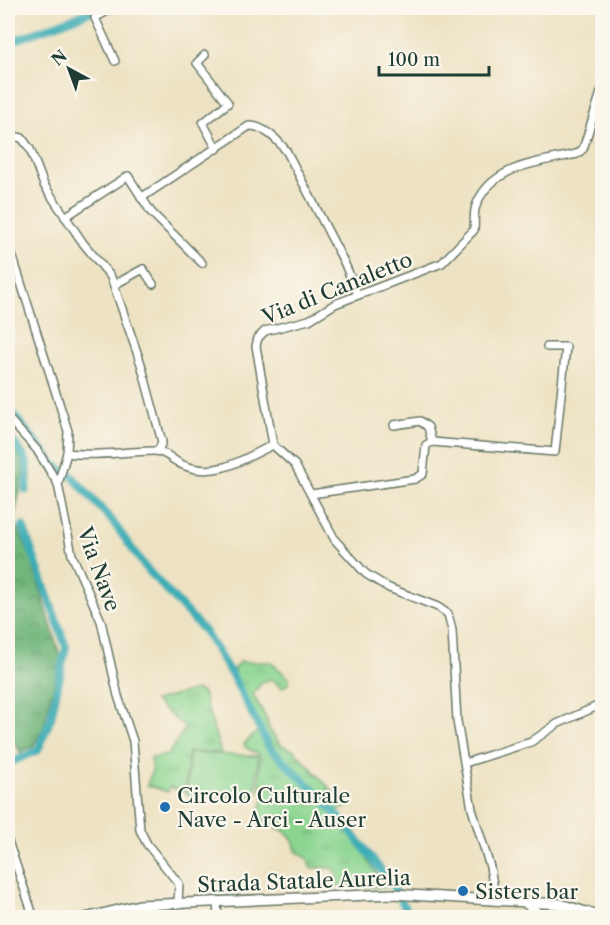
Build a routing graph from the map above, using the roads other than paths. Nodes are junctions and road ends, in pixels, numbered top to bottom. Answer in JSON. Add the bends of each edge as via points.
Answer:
{"nodes":[{"id":1,"x":113,"y":8,"type":"edge"},
{"id":2,"x":205,"y":54,"type":"dead end"},
{"id":3,"x":115,"y":61,"type":"dead end"},
{"id":4,"x":603,"y":89,"type":"edge"},
{"id":5,"x":8,"y":135,"type":"edge"},
{"id":6,"x":217,"y":149,"type":"junction"},
{"id":7,"x":141,"y":198,"type":"junction"},
{"id":8,"x":65,"y":217,"type":"junction"},
{"id":9,"x":8,"y":242,"type":"edge"},
{"id":10,"x":202,"y":263,"type":"dead end"},
{"id":11,"x":153,"y":284,"type":"dead end"},
{"id":12,"x":114,"y":285,"type":"junction"},
{"id":13,"x":358,"y":295,"type":"junction"},
{"id":14,"x":547,"y":347,"type":"dead end"},
{"id":15,"x":8,"y":418,"type":"edge"},
{"id":16,"x":394,"y":425,"type":"dead end"},
{"id":17,"x":432,"y":442,"type":"junction"},
{"id":18,"x":273,"y":445,"type":"junction"},
{"id":19,"x":158,"y":451,"type":"junction"},
{"id":20,"x":67,"y":453,"type":"junction"},
{"id":21,"x":60,"y":480,"type":"junction"},
{"id":22,"x":311,"y":494,"type":"junction"},
{"id":23,"x":603,"y":704,"type":"edge"},
{"id":24,"x":465,"y":763,"type":"junction"},
{"id":25,"x":8,"y":841,"type":"edge"},
{"id":26,"x":496,"y":901,"type":"junction"},
{"id":27,"x":217,"y":902,"type":"junction"},
{"id":28,"x":178,"y":903,"type":"junction"},
{"id":29,"x":525,"y":903,"type":"junction"},
{"id":30,"x":560,"y":904,"type":"junction"},
{"id":31,"x":603,"y":917,"type":"edge"},
{"id":32,"x":34,"y":918,"type":"edge"},
{"id":33,"x":85,"y":918,"type":"edge"},
{"id":34,"x":218,"y":918,"type":"edge"},
{"id":35,"x":543,"y":918,"type":"edge"},
{"id":36,"x":570,"y":918,"type":"edge"}],
"edges":[{"from":1,"to":3,"type":"street","via":[[96,18]]},
{"from":2,"to":6,"type":"street","via":[[199,65],[228,103],[203,123]]},
{"from":4,"to":13,"type":"street","name":"Via di Canaletto","via":[[583,149],[501,174],[475,208],[474,230],[442,263]]},
{"from":5,"to":8,"type":"street","via":[[21,138],[30,150],[44,185]]},
{"from":6,"to":7,"type":"street"},
{"from":6,"to":13,"type":"street","via":[[251,125],[279,142]]},
{"from":7,"to":8,"type":"street","via":[[130,177],[125,176]]},
{"from":7,"to":10,"type":"street","via":[[163,227]]},
{"from":8,"to":12,"type":"street"},
{"from":9,"to":20,"type":"street","name":"Via Nave","via":[[68,430]]},
{"from":11,"to":12,"type":"street","via":[[143,269]]},
{"from":12,"to":19,"type":"street","via":[[162,442]]},
{"from":13,"to":18,"type":"street","name":"Via di Canaletto","via":[[309,320],[265,331],[258,338],[256,346]]},
{"from":14,"to":17,"type":"street","via":[[566,347],[555,452]]},
{"from":15,"to":21,"type":"street"},
{"from":16,"to":17,"type":"street","via":[[420,422],[428,427]]},
{"from":17,"to":22,"type":"street","via":[[426,445],[423,474],[415,479]]},
{"from":18,"to":19,"type":"street","via":[[217,470],[206,471],[180,464]]},
{"from":18,"to":22,"type":"street","via":[[295,465]]},
{"from":19,"to":20,"type":"street"},
{"from":20,"to":21,"type":"street","name":"Via Nave"},
{"from":21,"to":28,"type":"street","name":"Via Nave","via":[[72,555],[101,621],[133,741],[140,830],[179,884]]},
{"from":22,"to":24,"type":"street","via":[[335,540],[366,574],[448,614]]},
{"from":23,"to":24,"type":"street","via":[[556,724],[531,742]]},
{"from":24,"to":26,"type":"street","via":[[472,809]]},
{"from":25,"to":32,"type":"street"},
{"from":26,"to":27,"type":"main road","name":"Strada Statale Aurelia","via":[[398,895]]},
{"from":26,"to":29,"type":"main road","name":"Strada Statale Aurelia"},
{"from":27,"to":28,"type":"main road","name":"Strada Statale Aurelia"},
{"from":27,"to":34,"type":"street"},
{"from":28,"to":33,"type":"main road","name":"Strada Statale Aurelia","via":[[120,908]]},
{"from":29,"to":30,"type":"main road","name":"Strada Statale Aurelia"},
{"from":29,"to":35,"type":"main road"},
{"from":30,"to":31,"type":"main road","name":"Strada Statale Aurelia"},
{"from":30,"to":36,"type":"main road"}]}
